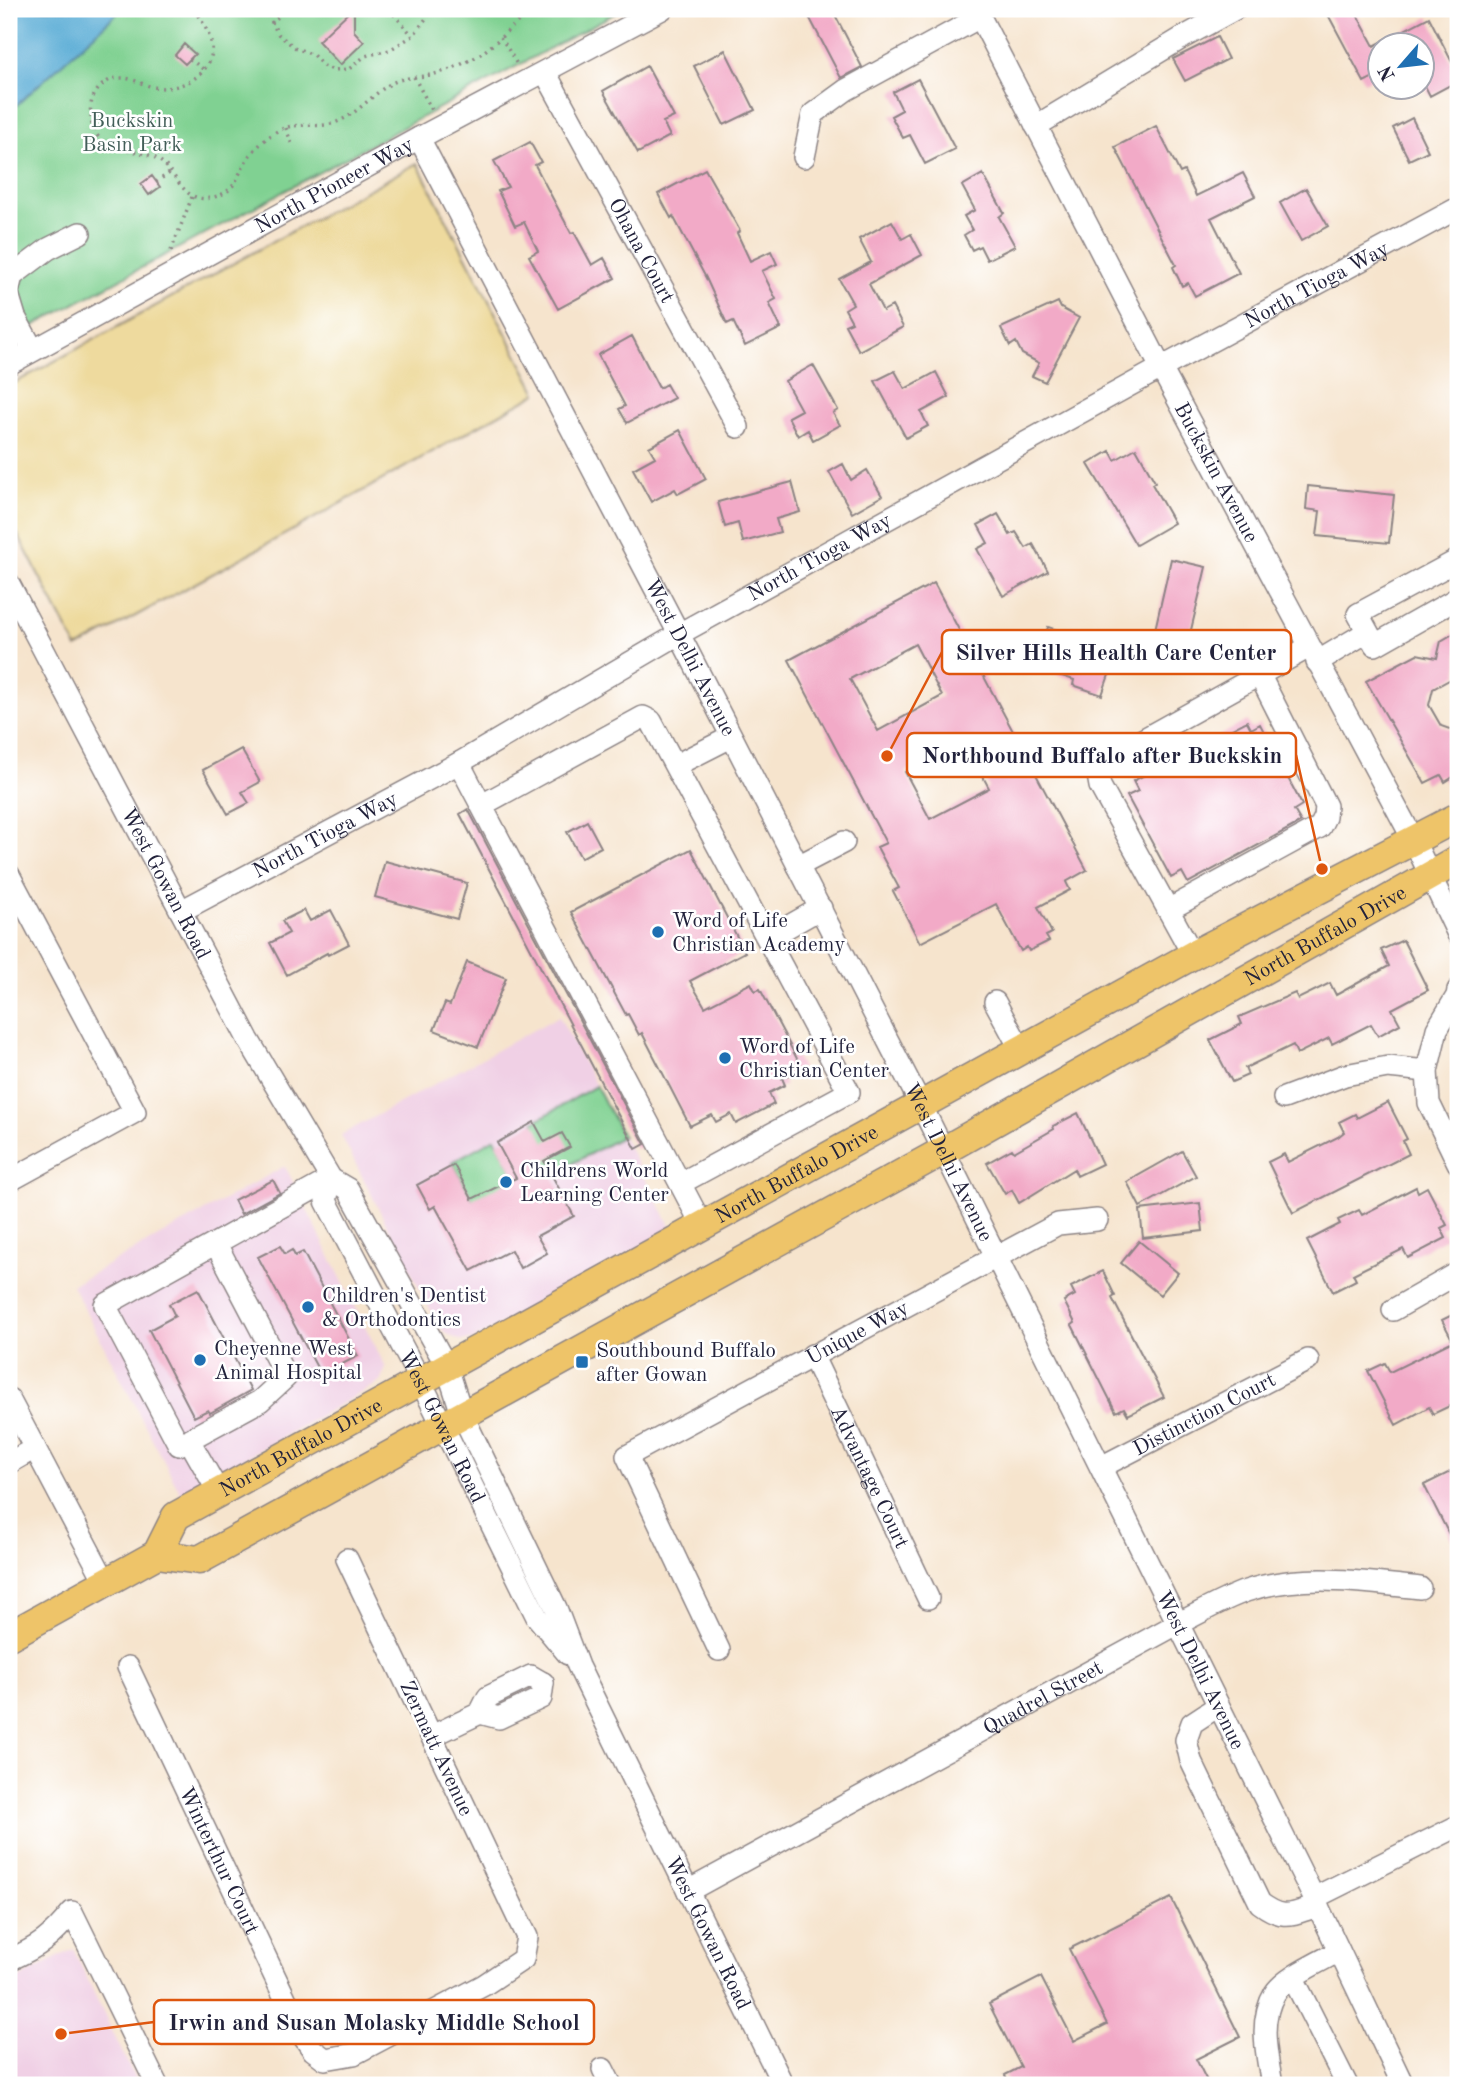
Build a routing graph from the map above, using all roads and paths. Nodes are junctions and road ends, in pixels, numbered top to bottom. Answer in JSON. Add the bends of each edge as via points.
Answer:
{"nodes":[{"id":1,"x":196,"y":9,"type":"edge"},
{"id":2,"x":265,"y":9,"type":"edge"},
{"id":3,"x":286,"y":9,"type":"edge"},
{"id":4,"x":389,"y":9,"type":"edge"},
{"id":5,"x":433,"y":9,"type":"edge"},
{"id":6,"x":534,"y":9,"type":"edge"},
{"id":7,"x":662,"y":9,"type":"edge"},
{"id":8,"x":1235,"y":9,"type":"edge"},
{"id":9,"x":978,"y":13,"type":"edge"},
{"id":10,"x":271,"y":23,"type":"junction"},
{"id":11,"x":413,"y":36,"type":"junction"},
{"id":12,"x":501,"y":37,"type":"junction"},
{"id":13,"x":190,"y":59,"type":"dead end"},
{"id":14,"x":519,"y":68,"type":"dead end"},
{"id":15,"x":203,"y":69,"type":"junction"},
{"id":16,"x":545,"y":72,"type":"junction"},
{"id":17,"x":414,"y":77,"type":"junction"},
{"id":18,"x":434,"y":114,"type":"dead end"},
{"id":19,"x":1036,"y":126,"type":"junction"},
{"id":20,"x":286,"y":128,"type":"junction"},
{"id":21,"x":419,"y":138,"type":"junction"},
{"id":22,"x":292,"y":145,"type":"dead end"},
{"id":23,"x":804,"y":157,"type":"dead end"},
{"id":24,"x":171,"y":172,"type":"junction"},
{"id":25,"x":156,"y":182,"type":"dead end"},
{"id":26,"x":192,"y":196,"type":"junction"},
{"id":27,"x":1458,"y":208,"type":"edge"},
{"id":28,"x":80,"y":233,"type":"dead end"},
{"id":29,"x":170,"y":275,"type":"junction"},
{"id":30,"x":9,"y":288,"type":"edge"},
{"id":31,"x":9,"y":297,"type":"edge"},
{"id":32,"x":33,"y":351,"type":"junction"},
{"id":33,"x":9,"y":363,"type":"edge"},
{"id":34,"x":1161,"y":368,"type":"junction"},
{"id":35,"x":738,"y":427,"type":"dead end"},
{"id":36,"x":1458,"y":560,"type":"edge"},
{"id":37,"x":9,"y":584,"type":"edge"},
{"id":38,"x":1458,"y":598,"type":"edge"},
{"id":39,"x":1367,"y":632,"type":"junction"},
{"id":40,"x":679,"y":634,"type":"junction"},
{"id":41,"x":1313,"y":654,"type":"junction"},
{"id":42,"x":1259,"y":674,"type":"junction"},
{"id":43,"x":731,"y":737,"type":"junction"},
{"id":44,"x":459,"y":763,"type":"junction"},
{"id":45,"x":676,"y":765,"type":"junction"},
{"id":46,"x":482,"y":805,"type":"junction"},
{"id":47,"x":1458,"y":817,"type":"edge"},
{"id":48,"x":1414,"y":841,"type":"junction"},
{"id":49,"x":844,"y":842,"type":"dead end"},
{"id":50,"x":1458,"y":860,"type":"edge"},
{"id":51,"x":798,"y":866,"type":"junction"},
{"id":52,"x":9,"y":875,"type":"edge"},
{"id":53,"x":1431,"y":875,"type":"junction"},
{"id":54,"x":821,"y":908,"type":"junction"},
{"id":55,"x":1168,"y":910,"type":"junction"},
{"id":56,"x":181,"y":911,"type":"junction"},
{"id":57,"x":1458,"y":934,"type":"edge"},
{"id":58,"x":768,"y":938,"type":"junction"},
{"id":59,"x":1193,"y":955,"type":"junction"},
{"id":60,"x":1458,"y":990,"type":"edge"},
{"id":61,"x":995,"y":1002,"type":"dead end"},
{"id":62,"x":1021,"y":1050,"type":"junction"},
{"id":63,"x":1427,"y":1071,"type":"junction"},
{"id":64,"x":1284,"y":1098,"type":"dead end"},
{"id":65,"x":922,"y":1107,"type":"junction"},
{"id":66,"x":943,"y":1151,"type":"junction"},
{"id":67,"x":1458,"y":1163,"type":"edge"},
{"id":68,"x":331,"y":1179,"type":"junction"},
{"id":69,"x":9,"y":1181,"type":"edge"},
{"id":70,"x":681,"y":1183,"type":"junction"},
{"id":71,"x":1097,"y":1220,"type":"dead end"},
{"id":72,"x":703,"y":1227,"type":"junction"},
{"id":73,"x":216,"y":1244,"type":"junction"},
{"id":74,"x":996,"y":1256,"type":"junction"},
{"id":75,"x":1458,"y":1273,"type":"edge"},
{"id":76,"x":1393,"y":1310,"type":"dead end"},
{"id":77,"x":812,"y":1355,"type":"junction"},
{"id":78,"x":1308,"y":1360,"type":"dead end"},
{"id":79,"x":447,"y":1367,"type":"junction"},
{"id":80,"x":421,"y":1382,"type":"junction"},
{"id":81,"x":9,"y":1399,"type":"edge"},
{"id":82,"x":452,"y":1420,"type":"junction"},
{"id":83,"x":189,"y":1440,"type":"junction"},
{"id":84,"x":35,"y":1448,"type":"junction"},
{"id":85,"x":9,"y":1462,"type":"edge"},
{"id":86,"x":1101,"y":1467,"type":"junction"},
{"id":87,"x":219,"y":1493,"type":"junction"},
{"id":88,"x":157,"y":1554,"type":"junction"},
{"id":89,"x":347,"y":1559,"type":"dead end"},
{"id":90,"x":106,"y":1583,"type":"junction"},
{"id":91,"x":1420,"y":1588,"type":"dead end"},
{"id":92,"x":928,"y":1598,"type":"dead end"},
{"id":93,"x":1177,"y":1624,"type":"junction"},
{"id":94,"x":9,"y":1636,"type":"edge"},
{"id":95,"x":719,"y":1650,"type":"dead end"},
{"id":96,"x":578,"y":1666,"type":"junction"},
{"id":97,"x":128,"y":1667,"type":"dead end"},
{"id":98,"x":543,"y":1683,"type":"junction"},
{"id":99,"x":497,"y":1693,"type":"junction"},
{"id":100,"x":1218,"y":1706,"type":"junction"},
{"id":101,"x":480,"y":1713,"type":"junction"},
{"id":102,"x":507,"y":1714,"type":"junction"},
{"id":103,"x":432,"y":1737,"type":"junction"},
{"id":104,"x":1458,"y":1826,"type":"edge"},
{"id":105,"x":688,"y":1891,"type":"junction"},
{"id":106,"x":1316,"y":1902,"type":"junction"},
{"id":107,"x":527,"y":1937,"type":"joint"},
{"id":108,"x":1339,"y":1951,"type":"junction"},
{"id":109,"x":9,"y":1959,"type":"edge"},
{"id":110,"x":1293,"y":1978,"type":"junction"},
{"id":111,"x":157,"y":2085,"type":"edge"},
{"id":112,"x":783,"y":2085,"type":"edge"},
{"id":113,"x":1272,"y":2085,"type":"edge"},
{"id":114,"x":1347,"y":2085,"type":"edge"},
{"id":115,"x":1403,"y":2085,"type":"edge"}],
"edges":[{"from":1,"to":15,"type":"path","via":[[212,49]]},
{"from":2,"to":10,"type":"path"},
{"from":3,"to":10,"type":"path"},
{"from":4,"to":11,"type":"path"},
{"from":5,"to":11,"type":"path"},
{"from":6,"to":12,"type":"path"},
{"from":7,"to":16,"type":"street","name":"North Pioneer Way"},
{"from":8,"to":19,"type":"street"},
{"from":9,"to":19,"type":"street","name":"Buckskin Avenue"},
{"from":9,"to":23,"type":"street","via":[[813,114]]},
{"from":10,"to":11,"type":"path","via":[[294,47],[334,70],[349,69],[365,55],[389,50]]},
{"from":12,"to":14,"type":"path"},
{"from":12,"to":17,"type":"path","via":[[470,61]]},
{"from":13,"to":15,"type":"path"},
{"from":15,"to":24,"type":"path","via":[[173,89],[133,79],[106,82],[95,92],[90,107],[91,121],[106,145],[154,157]]},
{"from":16,"to":21,"type":"street","name":"North Pioneer Way"},
{"from":16,"to":35,"type":"street","name":"Ohana Court"},
{"from":17,"to":18,"type":"path"},
{"from":17,"to":20,"type":"path","via":[[393,82],[355,113],[333,124]]},
{"from":19,"to":34,"type":"street","name":"Buckskin Avenue"},
{"from":20,"to":22,"type":"path"},
{"from":20,"to":26,"type":"path","via":[[263,141],[232,189],[209,198]]},
{"from":21,"to":29,"type":"street","name":"North Pioneer Way"},
{"from":21,"to":40,"type":"street","name":"West Delhi Avenue"},
{"from":24,"to":25,"type":"path"},
{"from":24,"to":26,"type":"path"},
{"from":26,"to":29,"type":"path","via":[[165,260]]},
{"from":27,"to":34,"type":"street","name":"North Tioga Way"},
{"from":28,"to":30,"type":"street","via":[[48,249],[12,276]]},
{"from":29,"to":32,"type":"street","name":"North Pioneer Way"},
{"from":31,"to":32,"type":"street"},
{"from":32,"to":33,"type":"street","name":"North Pioneer Way"},
{"from":34,"to":40,"type":"street","name":"North Tioga Way"},
{"from":34,"to":41,"type":"street","name":"Buckskin Avenue"},
{"from":36,"to":39,"type":"street","via":[[1358,614]]},
{"from":37,"to":56,"type":"street","name":"West Gowan Road"},
{"from":38,"to":39,"type":"street","via":[[1375,645]]},
{"from":39,"to":41,"type":"street"},
{"from":40,"to":43,"type":"street","name":"West Delhi Avenue"},
{"from":40,"to":44,"type":"street","name":"North Tioga Way"},
{"from":41,"to":42,"type":"street"},
{"from":41,"to":48,"type":"street","name":"Buckskin Avenue"},
{"from":42,"to":55,"type":"street","via":[[1326,806],[1325,817],[1320,827]]},
{"from":42,"to":55,"type":"street","via":[[1101,763],[1100,786]]},
{"from":43,"to":45,"type":"street"},
{"from":43,"to":51,"type":"street","name":"West Delhi Avenue"},
{"from":44,"to":46,"type":"street"},
{"from":44,"to":56,"type":"street","name":"North Tioga Way"},
{"from":45,"to":46,"type":"street","via":[[651,721],[643,717]]},
{"from":45,"to":58,"type":"street"},
{"from":46,"to":70,"type":"street"},
{"from":47,"to":48,"type":"main road","name":"North Buffalo Drive"},
{"from":48,"to":53,"type":"street","name":"Buckskin Avenue"},
{"from":48,"to":59,"type":"main road","name":"North Buffalo Drive"},
{"from":49,"to":51,"type":"street"},
{"from":50,"to":53,"type":"main road","name":"North Buffalo Drive"},
{"from":51,"to":54,"type":"street","name":"West Delhi Avenue"},
{"from":52,"to":69,"type":"street","via":[[135,1112]]},
{"from":53,"to":57,"type":"street","name":"Buckskin Avenue"},
{"from":53,"to":66,"type":"main road","name":"North Buffalo Drive"},
{"from":54,"to":58,"type":"street"},
{"from":54,"to":65,"type":"street","name":"West Delhi Avenue"},
{"from":55,"to":59,"type":"street"},
{"from":56,"to":68,"type":"street","name":"West Gowan Road","via":[[248,1039]]},
{"from":58,"to":70,"type":"street","via":[[849,1092]]},
{"from":59,"to":62,"type":"main road","name":"North Buffalo Drive"},
{"from":60,"to":63,"type":"street","via":[[1437,1029]]},
{"from":61,"to":62,"type":"street"},
{"from":62,"to":65,"type":"main road","name":"North Buffalo Drive"},
{"from":63,"to":64,"type":"street","via":[[1388,1067],[1345,1075]]},
{"from":63,"to":67,"type":"street","via":[[1429,1103]]},
{"from":65,"to":66,"type":"street","name":"West Delhi Avenue"},
{"from":65,"to":72,"type":"main road","name":"North Buffalo Drive"},
{"from":66,"to":74,"type":"street","name":"West Delhi Avenue"},
{"from":66,"to":82,"type":"main road","name":"North Buffalo Drive"},
{"from":68,"to":73,"type":"street"},
{"from":68,"to":79,"type":"street","name":"West Gowan Road","via":[[348,1189]]},
{"from":68,"to":80,"type":"street","name":"West Gowan Road","via":[[326,1201]]},
{"from":70,"to":72,"type":"street"},
{"from":71,"to":74,"type":"street","name":"Unique Way","via":[[1058,1224]]},
{"from":72,"to":79,"type":"main road","name":"North Buffalo Drive"},
{"from":73,"to":83,"type":"street","via":[[286,1377],[260,1401]]},
{"from":73,"to":83,"type":"street","via":[[105,1305],[179,1445]]},
{"from":74,"to":77,"type":"street","name":"Unique Way"},
{"from":74,"to":86,"type":"street","name":"West Delhi Avenue"},
{"from":75,"to":76,"type":"street"},
{"from":77,"to":92,"type":"street","name":"Advantage Court"},
{"from":77,"to":95,"type":"street","name":"Unique Way","via":[[627,1456]]},
{"from":78,"to":86,"type":"street","name":"Distinction Court"},
{"from":79,"to":80,"type":"main road","name":"North Buffalo Drive"},
{"from":79,"to":82,"type":"street","name":"West Gowan Road"},
{"from":80,"to":82,"type":"street","name":"West Gowan Road"},
{"from":80,"to":87,"type":"main road","name":"North Buffalo Drive"},
{"from":81,"to":84,"type":"street"},
{"from":82,"to":88,"type":"main road","name":"North Buffalo Drive","via":[[199,1560]]},
{"from":82,"to":96,"type":"street","name":"West Gowan Road","via":[[537,1617]]},
{"from":83,"to":87,"type":"street"},
{"from":84,"to":85,"type":"street"},
{"from":84,"to":90,"type":"street"},
{"from":86,"to":93,"type":"street","name":"West Delhi Avenue"},
{"from":87,"to":88,"type":"main road","name":"North Buffalo Drive","via":[[176,1516]]},
{"from":88,"to":90,"type":"main road"},
{"from":89,"to":103,"type":"street","name":"Zermatt Avenue"},
{"from":90,"to":94,"type":"main road"},
{"from":91,"to":93,"type":"street","name":"Quadrel Street","via":[[1338,1579],[1291,1581],[1246,1591]]},
{"from":93,"to":100,"type":"street","name":"West Delhi Avenue"},
{"from":93,"to":105,"type":"street","name":"Quadrel Street"},
{"from":96,"to":98,"type":"street"},
{"from":96,"to":105,"type":"street","name":"West Gowan Road"},
{"from":97,"to":107,"type":"street","name":"Winterthur Court","via":[[303,2036],[326,2059],[354,2054],[484,1985],[523,1959]]},
{"from":98,"to":99,"type":"street","via":[[531,1676]]},
{"from":98,"to":102,"type":"street","via":[[541,1698]]},
{"from":99,"to":101,"type":"street","via":[[488,1697]]},
{"from":99,"to":102,"type":"street"},
{"from":100,"to":106,"type":"street","name":"West Delhi Avenue"},
{"from":100,"to":106,"type":"street","via":[[1192,1723],[1186,1740],[1191,1761],[1260,1903],[1275,1915],[1287,1915]]},
{"from":101,"to":102,"type":"street","via":[[499,1718]]},
{"from":101,"to":103,"type":"street"},
{"from":103,"to":107,"type":"street","name":"Zermatt Avenue"},
{"from":104,"to":106,"type":"street"},
{"from":105,"to":112,"type":"street","name":"West Gowan Road"},
{"from":106,"to":108,"type":"street","name":"West Delhi Avenue"},
{"from":108,"to":110,"type":"street"},
{"from":108,"to":115,"type":"street","name":"West Delhi Avenue"},
{"from":109,"to":111,"type":"street","via":[[44,1942],[72,1912]]},
{"from":110,"to":113,"type":"street","via":[[1276,1992],[1265,2018]]},
{"from":110,"to":114,"type":"street"}]}
